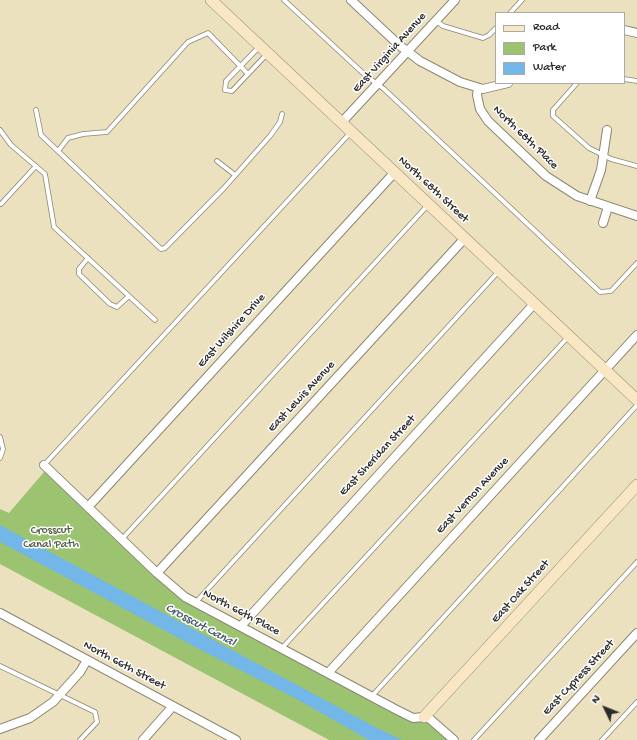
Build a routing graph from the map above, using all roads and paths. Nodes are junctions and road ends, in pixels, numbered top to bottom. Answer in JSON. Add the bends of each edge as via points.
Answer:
{"nodes":[{"id":1,"x":211,"y":0,"type":"edge"},
{"id":2,"x":284,"y":0,"type":"edge"},
{"id":3,"x":351,"y":0,"type":"edge"},
{"id":4,"x":455,"y":0,"type":"edge"},
{"id":5,"x":522,"y":0,"type":"edge"},
{"id":6,"x":511,"y":12,"type":"edge"},
{"id":7,"x":436,"y":21,"type":"junction"},
{"id":8,"x":495,"y":29,"type":"edge"},
{"id":9,"x":625,"y":30,"type":"edge"},
{"id":10,"x":637,"y":33,"type":"edge"},
{"id":11,"x":264,"y":50,"type":"junction"},
{"id":12,"x":407,"y":51,"type":"junction"},
{"id":13,"x":240,"y":66,"type":"junction"},
{"id":14,"x":248,"y":74,"type":"junction"},
{"id":15,"x":625,"y":78,"type":"edge"},
{"id":16,"x":637,"y":81,"type":"edge"},
{"id":17,"x":378,"y":84,"type":"junction"},
{"id":18,"x":505,"y":84,"type":"edge"},
{"id":19,"x":576,"y":84,"type":"edge"},
{"id":20,"x":478,"y":88,"type":"junction"},
{"id":21,"x":36,"y":110,"type":"dead end"},
{"id":22,"x":282,"y":114,"type":"dead end"},
{"id":23,"x":342,"y":122,"type":"junction"},
{"id":24,"x":0,"y":130,"type":"edge"},
{"id":25,"x":607,"y":130,"type":"dead end"},
{"id":26,"x":352,"y":131,"type":"junction"},
{"id":27,"x":58,"y":151,"type":"junction"},
{"id":28,"x":604,"y":156,"type":"junction"},
{"id":29,"x":217,"y":161,"type":"dead end"},
{"id":30,"x":36,"y":166,"type":"junction"},
{"id":31,"x":637,"y":166,"type":"edge"},
{"id":32,"x":395,"y":172,"type":"junction"},
{"id":33,"x":235,"y":175,"type":"junction"},
{"id":34,"x":590,"y":201,"type":"junction"},
{"id":35,"x":1,"y":204,"type":"dead end"},
{"id":36,"x":429,"y":204,"type":"junction"},
{"id":37,"x":608,"y":207,"type":"junction"},
{"id":38,"x":637,"y":216,"type":"edge"},
{"id":39,"x":603,"y":223,"type":"dead end"},
{"id":40,"x":465,"y":238,"type":"junction"},
{"id":41,"x":88,"y":258,"type":"junction"},
{"id":42,"x":637,"y":263,"type":"edge"},
{"id":43,"x":499,"y":270,"type":"junction"},
{"id":44,"x":129,"y":296,"type":"junction"},
{"id":45,"x":534,"y":304,"type":"junction"},
{"id":46,"x":156,"y":320,"type":"dead end"},
{"id":47,"x":637,"y":335,"type":"edge"},
{"id":48,"x":569,"y":336,"type":"junction"},
{"id":49,"x":605,"y":370,"type":"junction"},
{"id":50,"x":637,"y":400,"type":"edge"},
{"id":51,"x":637,"y":405,"type":"edge"},
{"id":52,"x":0,"y":437,"type":"edge"},
{"id":53,"x":0,"y":458,"type":"edge"},
{"id":54,"x":44,"y":465,"type":"joint"},
{"id":55,"x":637,"y":484,"type":"edge"},
{"id":56,"x":88,"y":506,"type":"junction"},
{"id":57,"x":122,"y":540,"type":"junction"},
{"id":58,"x":637,"y":562,"type":"edge"},
{"id":59,"x":157,"y":573,"type":"junction"},
{"id":60,"x":195,"y":603,"type":"junction"},
{"id":61,"x":0,"y":613,"type":"edge"},
{"id":62,"x":240,"y":626,"type":"junction"},
{"id":63,"x":637,"y":633,"type":"edge"},
{"id":64,"x":282,"y":648,"type":"junction"},
{"id":65,"x":87,"y":660,"type":"junction"},
{"id":66,"x":0,"y":666,"type":"edge"},
{"id":67,"x":328,"y":673,"type":"junction"},
{"id":68,"x":58,"y":696,"type":"junction"},
{"id":69,"x":372,"y":696,"type":"junction"},
{"id":70,"x":637,"y":702,"type":"edge"},
{"id":71,"x":173,"y":706,"type":"junction"},
{"id":72,"x":424,"y":717,"type":"junction"},
{"id":73,"x":0,"y":728,"type":"edge"},
{"id":74,"x":80,"y":740,"type":"edge"},
{"id":75,"x":143,"y":740,"type":"edge"},
{"id":76,"x":236,"y":740,"type":"edge"},
{"id":77,"x":454,"y":740,"type":"edge"},
{"id":78,"x":474,"y":740,"type":"edge"},
{"id":79,"x":538,"y":740,"type":"edge"},
{"id":80,"x":602,"y":740,"type":"edge"}],
"edges":[{"from":1,"to":11,"type":"street","name":"North 68th Street"},
{"from":2,"to":17,"type":"lane"},
{"from":3,"to":12,"type":"street"},
{"from":4,"to":7,"type":"street","name":"East Virginia Avenue"},
{"from":5,"to":6,"type":"lane"},
{"from":7,"to":8,"type":"lane","via":[[443,26],[483,38]]},
{"from":7,"to":12,"type":"street","name":"East Virginia Avenue"},
{"from":9,"to":10,"type":"street"},
{"from":11,"to":13,"type":"lane"},
{"from":11,"to":14,"type":"lane"},
{"from":11,"to":23,"type":"street","name":"North 68th Street"},
{"from":12,"to":17,"type":"street","name":"East Virginia Avenue"},
{"from":12,"to":20,"type":"street","via":[[420,61],[460,82]]},
{"from":13,"to":14,"type":"lane"},
{"from":13,"to":14,"type":"lane","via":[[226,81],[226,90],[232,90]]},
{"from":13,"to":27,"type":"lane","via":[[208,33],[188,42],[107,132],[68,138]]},
{"from":15,"to":16,"type":"lane"},
{"from":17,"to":23,"type":"street","name":"East Virginia Avenue"},
{"from":17,"to":42,"type":"lane","via":[[600,292],[611,291]]},
{"from":18,"to":20,"type":"street"},
{"from":19,"to":28,"type":"lane","via":[[553,110],[552,116],[577,139]]},
{"from":20,"to":34,"type":"street","name":"North 68th Place","via":[[480,109],[493,127],[546,176],[566,191]]},
{"from":21,"to":27,"type":"lane","via":[[41,135]]},
{"from":22,"to":33,"type":"lane","via":[[280,122],[270,136]]},
{"from":23,"to":26,"type":"street","name":"North 68th Street"},
{"from":24,"to":30,"type":"lane","via":[[11,145]]},
{"from":25,"to":28,"type":"street"},
{"from":26,"to":32,"type":"street","name":"North 68th Street"},
{"from":26,"to":54,"type":"lane"},
{"from":27,"to":33,"type":"lane","via":[[161,249],[165,248]]},
{"from":28,"to":31,"type":"lane"},
{"from":28,"to":34,"type":"street"},
{"from":29,"to":33,"type":"lane"},
{"from":30,"to":35,"type":"lane"},
{"from":30,"to":41,"type":"lane","via":[[45,174],[54,227]]},
{"from":32,"to":36,"type":"street","name":"North 68th Street"},
{"from":32,"to":56,"type":"street","name":"East Wilshire Drive"},
{"from":34,"to":37,"type":"street","name":"North 68th Place"},
{"from":36,"to":40,"type":"street","name":"North 68th Street"},
{"from":36,"to":57,"type":"lane"},
{"from":37,"to":38,"type":"street","name":"North 68th Place"},
{"from":37,"to":39,"type":"street"},
{"from":40,"to":43,"type":"street","name":"North 68th Street"},
{"from":40,"to":59,"type":"street","name":"East Lewis Avenue"},
{"from":41,"to":44,"type":"lane"},
{"from":41,"to":44,"type":"lane","via":[[79,269],[79,274],[110,304],[117,307]]},
{"from":43,"to":45,"type":"street","name":"North 68th Street"},
{"from":43,"to":60,"type":"lane"},
{"from":44,"to":46,"type":"lane"},
{"from":45,"to":48,"type":"street","name":"North 68th Street"},
{"from":45,"to":62,"type":"street","name":"East Sheridan Street"},
{"from":47,"to":49,"type":"street","name":"East Vernon Avenue"},
{"from":48,"to":49,"type":"street","name":"North 68th Street"},
{"from":48,"to":64,"type":"lane"},
{"from":49,"to":50,"type":"street","name":"North 68th Street"},
{"from":49,"to":67,"type":"street","name":"East Vernon Avenue"},
{"from":51,"to":69,"type":"lane"},
{"from":52,"to":53,"type":"lane","via":[[3,449]]},
{"from":54,"to":56,"type":"street","name":"North 66th Place"},
{"from":55,"to":72,"type":"street","name":"East Oak Street"},
{"from":56,"to":57,"type":"street","name":"North 66th Place"},
{"from":57,"to":59,"type":"street","name":"North 66th Place"},
{"from":58,"to":78,"type":"lane"},
{"from":59,"to":60,"type":"street","name":"North 66th Place"},
{"from":60,"to":62,"type":"street","name":"North 66th Place"},
{"from":61,"to":65,"type":"street","name":"North 66th Street"},
{"from":62,"to":64,"type":"street","name":"North 66th Place"},
{"from":63,"to":79,"type":"street","name":"East Cypress Street"},
{"from":64,"to":67,"type":"street","name":"North 66th Place"},
{"from":65,"to":68,"type":"street","via":[[80,672]]},
{"from":65,"to":71,"type":"street","name":"North 66th Street"},
{"from":66,"to":68,"type":"lane"},
{"from":67,"to":69,"type":"street","name":"North 66th Place"},
{"from":68,"to":73,"type":"street","via":[[30,718]]},
{"from":68,"to":74,"type":"lane","via":[[95,712],[97,722]]},
{"from":69,"to":72,"type":"street","name":"North 66th Place","via":[[413,718]]},
{"from":70,"to":80,"type":"lane"},
{"from":71,"to":75,"type":"street"},
{"from":71,"to":76,"type":"street","name":"North 66th Street"},
{"from":72,"to":77,"type":"street","name":"North 66th Place","via":[[435,722]]}]}
